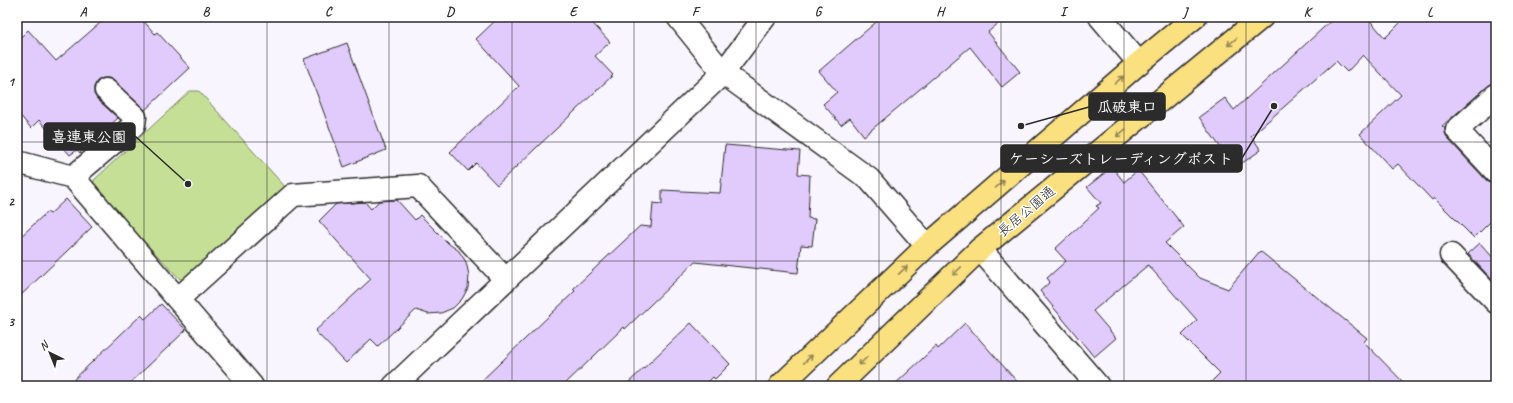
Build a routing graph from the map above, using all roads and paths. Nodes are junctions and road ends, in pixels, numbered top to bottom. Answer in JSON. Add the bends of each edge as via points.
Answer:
{"nodes":[{"id":1,"x":678,"y":17,"type":"edge"},
{"id":2,"x":764,"y":17,"type":"edge"},
{"id":3,"x":1100,"y":17,"type":"edge"},
{"id":4,"x":1195,"y":17,"type":"edge"},
{"id":5,"x":1262,"y":17,"type":"edge"},
{"id":6,"x":1139,"y":63,"type":"junction"},
{"id":7,"x":723,"y":73,"type":"junction"},
{"id":8,"x":106,"y":90,"type":"dead end"},
{"id":9,"x":1496,"y":95,"type":"edge"},
{"id":10,"x":17,"y":162,"type":"edge"},
{"id":11,"x":1496,"y":172,"type":"edge"},
{"id":12,"x":73,"y":177,"type":"junction"},
{"id":13,"x":927,"y":246,"type":"junction"},
{"id":14,"x":980,"y":250,"type":"junction"},
{"id":15,"x":1452,"y":255,"type":"dead end"},
{"id":16,"x":506,"y":280,"type":"junction"},
{"id":17,"x":178,"y":299,"type":"junction"},
{"id":18,"x":1496,"y":302,"type":"edge"},
{"id":19,"x":252,"y":386,"type":"edge"},
{"id":20,"x":394,"y":386,"type":"edge"},
{"id":21,"x":780,"y":386,"type":"edge"},
{"id":22,"x":838,"y":386,"type":"edge"},
{"id":23,"x":1098,"y":386,"type":"edge"}],
"edges":[{"from":1,"to":7,"type":"street"},
{"from":2,"to":7,"type":"street"},
{"from":3,"to":6,"type":"street"},
{"from":4,"to":6,"type":"main road"},
{"from":5,"to":14,"type":"main road","name":"長居公園通","one_way":true},
{"from":13,"to":6,"type":"main road","one_way":true},
{"from":7,"to":13,"type":"street","via":[[869,179]]},
{"from":7,"to":16,"type":"street"},
{"from":8,"to":12,"type":"street","via":[[135,117],[134,125]]},
{"from":9,"to":11,"type":"street","via":[[1457,130]]},
{"from":10,"to":12,"type":"street"},
{"from":12,"to":17,"type":"street"},
{"from":21,"to":13,"type":"main road","one_way":true},
{"from":14,"to":22,"type":"main road","name":"長居公園通","one_way":true},
{"from":14,"to":23,"type":"street"},
{"from":15,"to":18,"type":"street"},
{"from":16,"to":17,"type":"street","via":[[418,186],[293,195]]},
{"from":16,"to":20,"type":"street"},
{"from":17,"to":19,"type":"street"}]}
